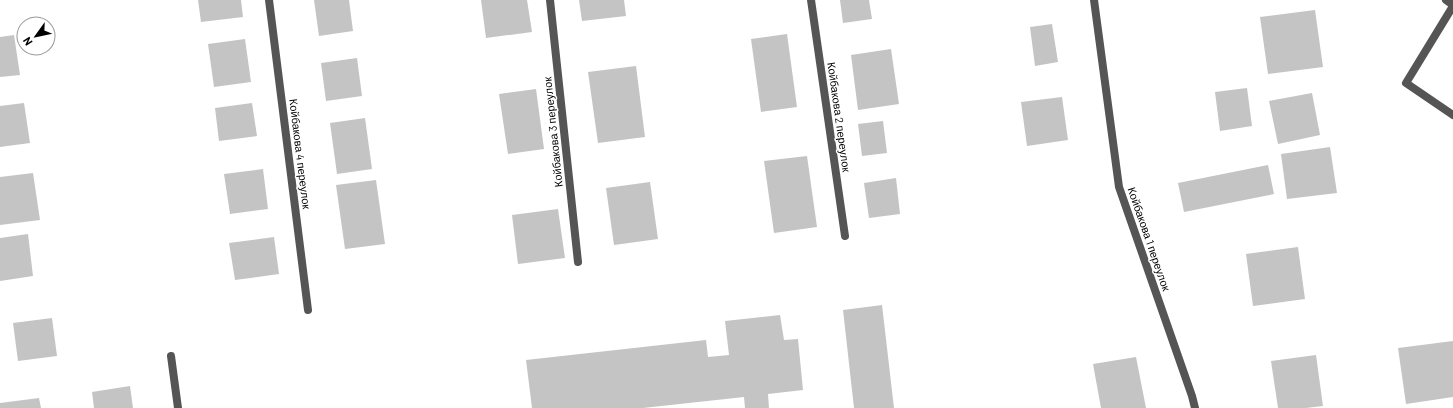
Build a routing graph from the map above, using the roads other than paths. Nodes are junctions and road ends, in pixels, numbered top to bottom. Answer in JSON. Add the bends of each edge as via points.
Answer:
{"nodes":[{"id":1,"x":269,"y":0,"type":"edge"},
{"id":2,"x":550,"y":0,"type":"edge"},
{"id":3,"x":811,"y":0,"type":"edge"},
{"id":4,"x":1094,"y":0,"type":"edge"},
{"id":5,"x":1446,"y":0,"type":"edge"},
{"id":6,"x":1453,"y":5,"type":"edge"},
{"id":7,"x":1453,"y":115,"type":"edge"},
{"id":8,"x":845,"y":236,"type":"dead end"},
{"id":9,"x":578,"y":262,"type":"dead end"},
{"id":10,"x":308,"y":310,"type":"dead end"},
{"id":11,"x":171,"y":356,"type":"dead end"},
{"id":12,"x":178,"y":408,"type":"edge"},
{"id":13,"x":1195,"y":408,"type":"edge"}],
"edges":[{"from":1,"to":10,"type":"street","name":"Койбакова 4 переулок"},
{"from":2,"to":9,"type":"street","name":"Койбакова 3 переулок"},
{"from":3,"to":8,"type":"street","name":"Койбакова 2 переулок"},
{"from":4,"to":13,"type":"street","name":"Койбакова 1 переулок","via":[[1119,187]]},
{"from":5,"to":6,"type":"street"},
{"from":6,"to":7,"type":"street","via":[[1406,83]]},
{"from":11,"to":12,"type":"street"}]}
